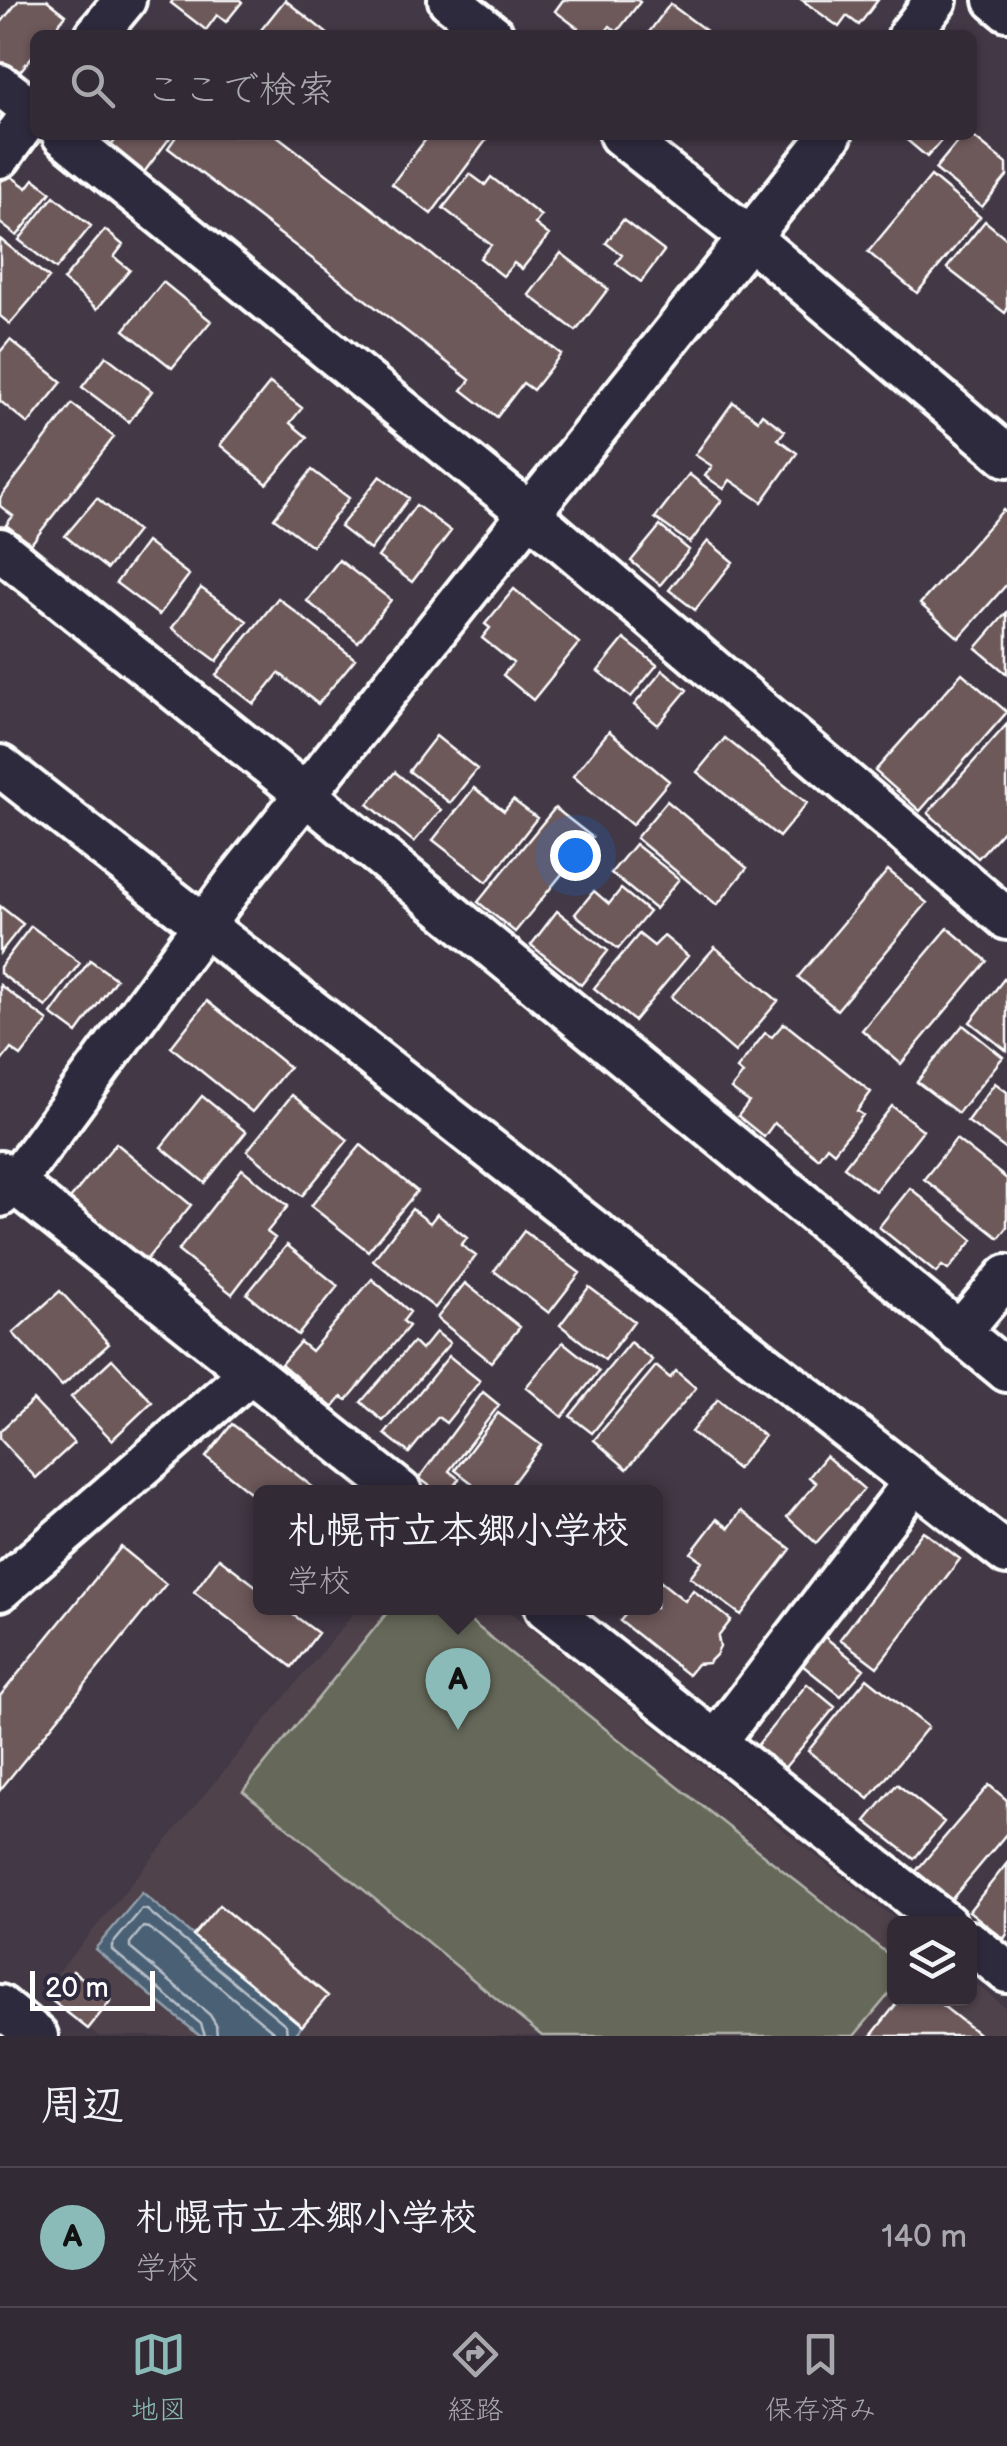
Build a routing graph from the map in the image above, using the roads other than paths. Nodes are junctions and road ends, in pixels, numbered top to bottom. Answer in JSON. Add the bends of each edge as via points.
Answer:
{"nodes":[{"id":1,"x":125,"y":0,"type":"edge"},
{"id":2,"x":449,"y":0,"type":"edge"},
{"id":3,"x":936,"y":0,"type":"edge"},
{"id":4,"x":995,"y":0,"type":"edge"},
{"id":5,"x":1007,"y":10,"type":"edge"},
{"id":6,"x":100,"y":30,"type":"edge"},
{"id":7,"x":487,"y":30,"type":"edge"},
{"id":8,"x":913,"y":30,"type":"edge"},
{"id":9,"x":0,"y":84,"type":"edge"},
{"id":10,"x":30,"y":107,"type":"edge"},
{"id":11,"x":30,"y":128,"type":"edge"},
{"id":12,"x":71,"y":140,"type":"edge"},
{"id":13,"x":626,"y":140,"type":"edge"},
{"id":14,"x":827,"y":140,"type":"edge"},
{"id":15,"x":0,"y":157,"type":"edge"},
{"id":16,"x":750,"y":238,"type":"junction"},
{"id":17,"x":1007,"y":456,"type":"edge"},
{"id":18,"x":530,"y":514,"type":"junction"},
{"id":19,"x":0,"y":550,"type":"edge"},
{"id":20,"x":0,"y":766,"type":"edge"},
{"id":21,"x":298,"y":803,"type":"junction"},
{"id":22,"x":1007,"y":919,"type":"edge"},
{"id":23,"x":203,"y":927,"type":"junction"},
{"id":24,"x":5,"y":1184,"type":"edge"},
{"id":25,"x":1007,"y":1276,"type":"edge"},
{"id":26,"x":959,"y":1332,"type":"junction"},
{"id":27,"x":1007,"y":1371,"type":"edge"},
{"id":28,"x":250,"y":1373,"type":"junction"},
{"id":29,"x":914,"y":1482,"type":"junction"},
{"id":30,"x":392,"y":1485,"type":"edge"},
{"id":31,"x":1007,"y":1554,"type":"edge"},
{"id":32,"x":0,"y":1590,"type":"edge"},
{"id":33,"x":555,"y":1615,"type":"edge"},
{"id":34,"x":716,"y":1742,"type":"junction"},
{"id":35,"x":936,"y":1916,"type":"edge"},
{"id":36,"x":977,"y":1948,"type":"edge"},
{"id":37,"x":1007,"y":1972,"type":"edge"},
{"id":38,"x":0,"y":2006,"type":"edge"},
{"id":39,"x":37,"y":2036,"type":"edge"}],
"edges":[{"from":1,"to":6,"type":"street"},
{"from":2,"to":7,"type":"street"},
{"from":3,"to":8,"type":"street"},
{"from":4,"to":5,"type":"street"},
{"from":9,"to":10,"type":"street"},
{"from":11,"to":15,"type":"street"},
{"from":12,"to":18,"type":"street"},
{"from":13,"to":16,"type":"street"},
{"from":14,"to":16,"type":"street"},
{"from":16,"to":17,"type":"street"},
{"from":16,"to":18,"type":"street"},
{"from":18,"to":21,"type":"street"},
{"from":18,"to":22,"type":"street"},
{"from":19,"to":21,"type":"street"},
{"from":20,"to":23,"type":"street"},
{"from":21,"to":23,"type":"street"},
{"from":21,"to":26,"type":"street"},
{"from":23,"to":24,"type":"street"},
{"from":23,"to":29,"type":"street"},
{"from":24,"to":28,"type":"street"},
{"from":25,"to":26,"type":"street"},
{"from":26,"to":27,"type":"street"},
{"from":28,"to":30,"type":"street"},
{"from":28,"to":32,"type":"street"},
{"from":29,"to":31,"type":"street"},
{"from":29,"to":34,"type":"street"},
{"from":33,"to":34,"type":"street"},
{"from":34,"to":35,"type":"street"},
{"from":36,"to":37,"type":"street"},
{"from":38,"to":39,"type":"street"}]}
